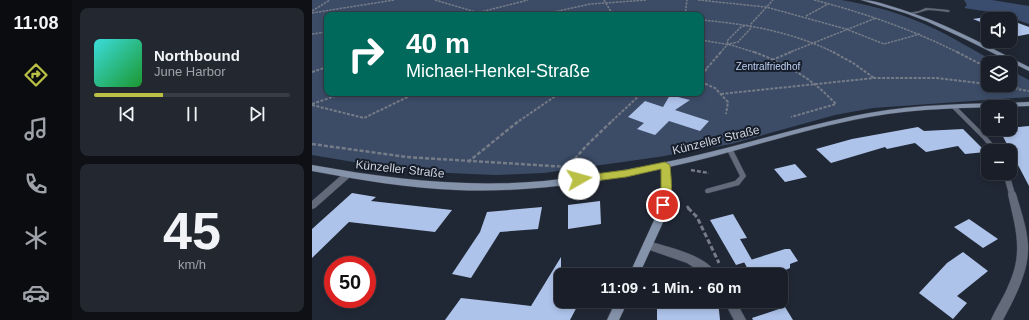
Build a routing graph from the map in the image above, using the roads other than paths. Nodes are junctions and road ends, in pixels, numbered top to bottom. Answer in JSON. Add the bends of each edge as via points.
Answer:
{"nodes":[{"id":1,"x":863,"y":0,"type":"edge"},
{"id":2,"x":948,"y":11,"type":"dead end"},
{"id":3,"x":911,"y":13,"type":"junction"},
{"id":4,"x":1029,"y":69,"type":"edge"},
{"id":5,"x":1029,"y":104,"type":"edge"},
{"id":6,"x":954,"y":107,"type":"junction"},
{"id":7,"x":991,"y":144,"type":"edge"},
{"id":8,"x":730,"y":150,"type":"junction"},
{"id":9,"x":665,"y":165,"type":"junction"},
{"id":10,"x":312,"y":168,"type":"edge"},
{"id":11,"x":347,"y":175,"type":"junction"},
{"id":12,"x":1008,"y":180,"type":"edge"},
{"id":13,"x":708,"y":191,"type":"dead end"},
{"id":14,"x":1012,"y":194,"type":"joint"},
{"id":15,"x":312,"y":206,"type":"edge"},
{"id":16,"x":648,"y":245,"type":"junction"},
{"id":17,"x":637,"y":268,"type":"edge"},
{"id":18,"x":702,"y":268,"type":"edge"},
{"id":19,"x":619,"y":308,"type":"edge"},
{"id":20,"x":734,"y":308,"type":"edge"},
{"id":21,"x":613,"y":320,"type":"edge"},
{"id":22,"x":740,"y":320,"type":"edge"},
{"id":23,"x":997,"y":320,"type":"edge"}],
"edges":[{"from":1,"to":3,"type":"main road"},
{"from":2,"to":3,"type":"lane","via":[[926,9]]},
{"from":3,"to":4,"type":"main road"},
{"from":5,"to":6,"type":"main road","name":"Künzeller Straße"},
{"from":6,"to":7,"type":"lane"},
{"from":6,"to":8,"type":"main road","name":"Künzeller Straße","via":[[906,109],[868,115]]},
{"from":8,"to":9,"type":"main road","name":"Künzeller Straße"},
{"from":8,"to":13,"type":"lane","via":[[743,176],[737,183]]},
{"from":9,"to":11,"type":"main road","name":"Künzeller Straße","via":[[567,181],[501,186],[411,184]]},
{"from":9,"to":16,"type":"main road","via":[[666,193],[660,218]]},
{"from":10,"to":11,"type":"main road","name":"Künzeller Straße"},
{"from":11,"to":15,"type":"street"},
{"from":12,"to":14,"type":"lane"},
{"from":14,"to":23,"type":"street","via":[[1023,253],[1017,278]]},
{"from":16,"to":17,"type":"main road"},
{"from":16,"to":18,"type":"street","via":[[682,255]]},
{"from":19,"to":21,"type":"main road"},
{"from":20,"to":22,"type":"street"}]}
